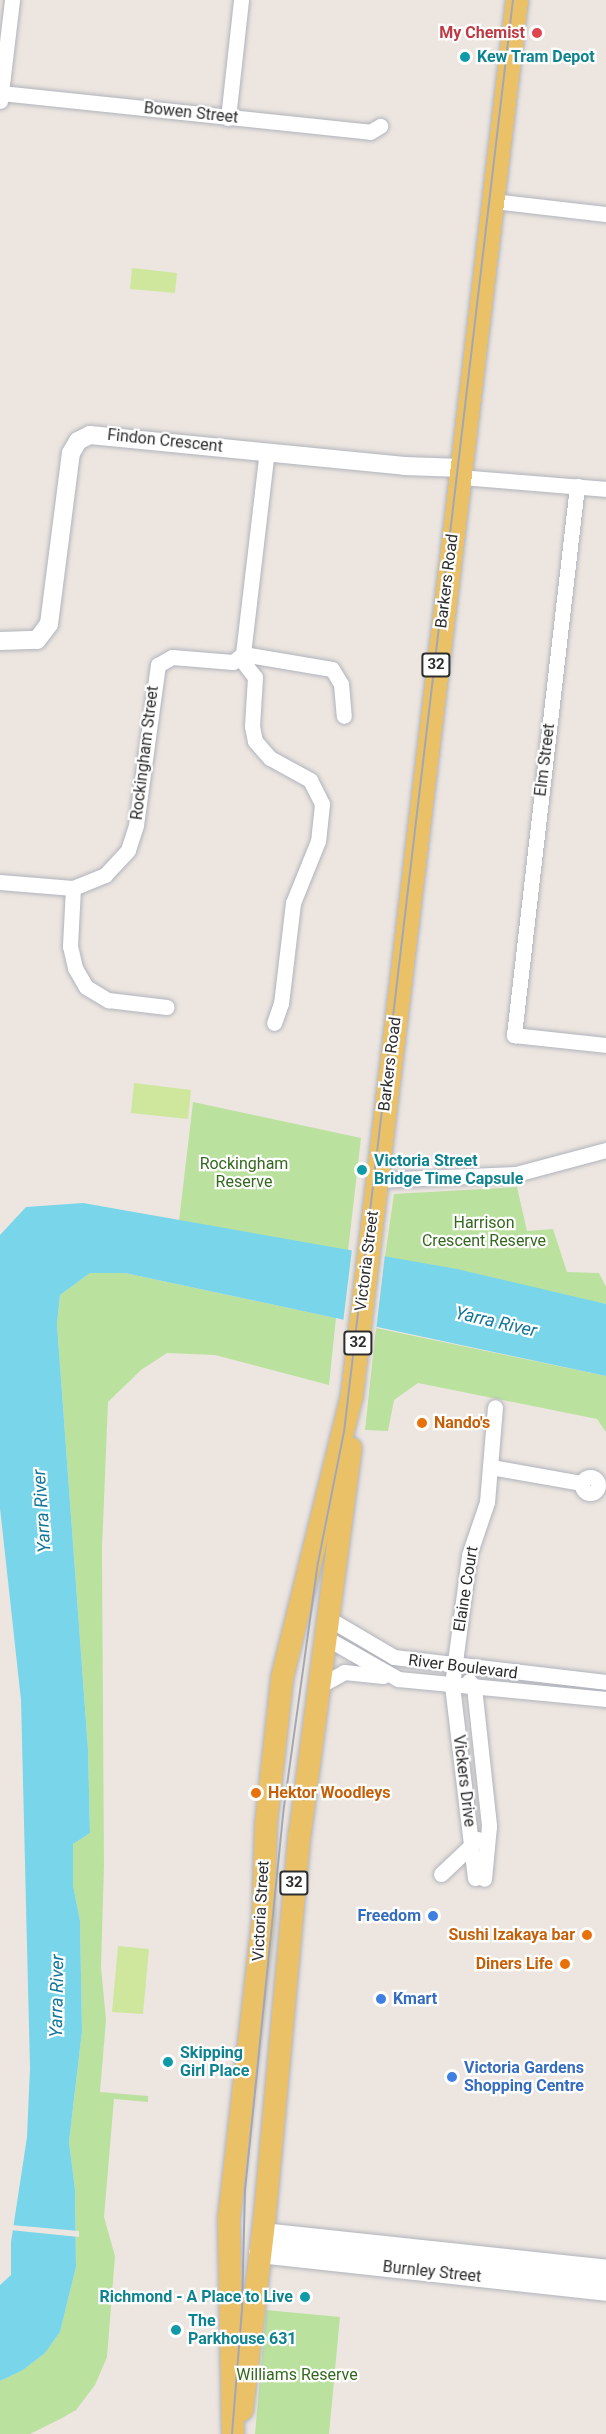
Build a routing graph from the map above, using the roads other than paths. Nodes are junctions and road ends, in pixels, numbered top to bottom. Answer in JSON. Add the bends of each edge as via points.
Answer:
{"nodes":[{"id":1,"x":12,"y":0,"type":"edge"},
{"id":2,"x":241,"y":0,"type":"edge"},
{"id":3,"x":517,"y":0,"type":"edge"},
{"id":4,"x":1,"y":97,"type":"edge"},
{"id":5,"x":228,"y":118,"type":"junction"},
{"id":6,"x":380,"y":126,"type":"dead end"},
{"id":7,"x":493,"y":201,"type":"junction"},
{"id":8,"x":604,"y":214,"type":"edge"},
{"id":9,"x":267,"y":451,"type":"junction"},
{"id":10,"x":461,"y":472,"type":"junction"},
{"id":11,"x":577,"y":486,"type":"junction"},
{"id":12,"x":606,"y":489,"type":"edge"},
{"id":13,"x":0,"y":641,"type":"edge"},
{"id":14,"x":242,"y":656,"type":"junction"},
{"id":15,"x":344,"y":716,"type":"dead end"},
{"id":16,"x":0,"y":882,"type":"edge"},
{"id":17,"x":73,"y":888,"type":"junction"},
{"id":18,"x":167,"y":1007,"type":"dead end"},
{"id":19,"x":274,"y":1023,"type":"dead end"},
{"id":20,"x":606,"y":1045,"type":"edge"},
{"id":21,"x":606,"y":1150,"type":"edge"},
{"id":22,"x":375,"y":1189,"type":"junction"},
{"id":23,"x":352,"y":1395,"type":"junction"},
{"id":24,"x":495,"y":1407,"type":"dead end"},
{"id":25,"x":491,"y":1467,"type":"junction"},
{"id":26,"x":581,"y":1483,"type":"dead end"},
{"id":27,"x":297,"y":1606,"type":"junction"},
{"id":28,"x":330,"y":1629,"type":"junction"},
{"id":29,"x":456,"y":1666,"type":"junction"},
{"id":30,"x":504,"y":1672,"type":"junction"},
{"id":31,"x":542,"y":1676,"type":"junction"},
{"id":32,"x":398,"y":1679,"type":"junction"},
{"id":33,"x":606,"y":1682,"type":"edge"},
{"id":34,"x":452,"y":1684,"type":"junction"},
{"id":35,"x":321,"y":1685,"type":"junction"},
{"id":36,"x":474,"y":1687,"type":"junction"},
{"id":37,"x":503,"y":1689,"type":"junction"},
{"id":38,"x":540,"y":1692,"type":"junction"},
{"id":39,"x":606,"y":1699,"type":"edge"},
{"id":40,"x":483,"y":1778,"type":"junction"},
{"id":41,"x":464,"y":1781,"type":"junction"},
{"id":42,"x":487,"y":1803,"type":"junction"},
{"id":43,"x":472,"y":1843,"type":"junction"},
{"id":44,"x":441,"y":1874,"type":"dead end"},
{"id":45,"x":228,"y":2237,"type":"junction"},
{"id":46,"x":260,"y":2243,"type":"junction"},
{"id":47,"x":454,"y":2253,"type":"junction"},
{"id":48,"x":606,"y":2271,"type":"edge"},
{"id":49,"x":450,"y":2275,"type":"junction"},
{"id":50,"x":606,"y":2290,"type":"edge"},
{"id":51,"x":235,"y":2434,"type":"edge"}],
"edges":[{"from":1,"to":4,"type":"street"},
{"from":2,"to":5,"type":"street"},
{"from":3,"to":7,"type":"main road","name":"Barkers Road","number":"32"},
{"from":4,"to":5,"type":"street","name":"Bowen Street"},
{"from":5,"to":6,"type":"street","name":"Bowen Street","via":[[370,132]]},
{"from":7,"to":8,"type":"street"},
{"from":7,"to":10,"type":"main road","name":"Barkers Road","number":"32"},
{"from":9,"to":10,"type":"street","name":"Findon Crescent"},
{"from":9,"to":13,"type":"street","name":"Findon Crescent","via":[[104,434],[78,441],[70,462],[51,617],[42,635],[21,643]]},
{"from":9,"to":14,"type":"street"},
{"from":10,"to":11,"type":"street"},
{"from":10,"to":22,"type":"main road","name":"Barkers Road","number":"32"},
{"from":11,"to":12,"type":"street"},
{"from":11,"to":20,"type":"street","name":"Elm Street","via":[[514,1035]]},
{"from":14,"to":15,"type":"street","via":[[332,669],[341,684]]},
{"from":14,"to":17,"type":"street","name":"Rockingham Street","via":[[227,663],[172,657],[158,665],[133,838],[113,869]]},
{"from":14,"to":19,"type":"street","via":[[255,677],[255,741],[270,758],[310,780],[322,804],[318,841],[292,903]]},
{"from":16,"to":17,"type":"street"},
{"from":17,"to":18,"type":"street","via":[[71,956],[86,987],[108,1000]]},
{"from":21,"to":22,"type":"street","via":[[516,1174]]},
{"from":22,"to":23,"type":"main road","name":"Victoria Street","number":"32"},
{"from":23,"to":27,"type":"main road","name":"Victoria Street","number":"32"},
{"from":23,"to":28,"type":"main road","name":"Victoria Street","number":"32","via":[[351,1453]]},
{"from":24,"to":25,"type":"street","name":"Elaine Court"},
{"from":25,"to":26,"type":"street"},
{"from":25,"to":29,"type":"street","name":"Elaine Court","via":[[486,1507],[469,1555]]},
{"from":27,"to":28,"type":"main road"},
{"from":27,"to":45,"type":"main road","name":"Victoria Street","number":"32","via":[[283,1672],[267,1814],[263,1919]]},
{"from":28,"to":29,"type":"street","name":"River Boulevard","via":[[394,1657]]},
{"from":28,"to":32,"type":"street","name":"River Boulevard"},
{"from":28,"to":35,"type":"main road","name":"Victoria Street","number":"32"},
{"from":29,"to":30,"type":"street","name":"River Boulevard"},
{"from":29,"to":34,"type":"street","name":"Elaine Court"},
{"from":29,"to":36,"type":"street"},
{"from":30,"to":31,"type":"street","name":"River Boulevard"},
{"from":30,"to":37,"type":"street"},
{"from":31,"to":33,"type":"street","name":"River Boulevard"},
{"from":31,"to":38,"type":"street"},
{"from":32,"to":34,"type":"street","name":"River Boulevard"},
{"from":32,"to":35,"type":"street","name":"River Boulevard","via":[[347,1671]]},
{"from":34,"to":36,"type":"street","name":"River Boulevard"},
{"from":34,"to":41,"type":"street","name":"Vickers Drive"},
{"from":35,"to":46,"type":"main road","name":"Victoria Street","number":"32","via":[[300,1833]]},
{"from":36,"to":37,"type":"street","name":"River Boulevard"},
{"from":36,"to":40,"type":"street","name":"Vickers Drive"},
{"from":37,"to":38,"type":"street","name":"River Boulevard"},
{"from":38,"to":39,"type":"street","name":"River Boulevard"},
{"from":40,"to":41,"type":"street"},
{"from":40,"to":42,"type":"street","name":"Vickers Drive"},
{"from":41,"to":43,"type":"street","name":"Vickers Drive"},
{"from":42,"to":43,"type":"street","via":[[479,1815],[480,1837]]},
{"from":42,"to":43,"type":"street","name":"Vickers Drive","via":[[489,1828],[479,1878]]},
{"from":43,"to":44,"type":"street"},
{"from":45,"to":46,"type":"main road"},
{"from":45,"to":51,"type":"main road","name":"Victoria Street","number":"32"},
{"from":46,"to":47,"type":"main road","name":"Burnley Street"},
{"from":46,"to":49,"type":"main road","name":"Burnley Street"},
{"from":46,"to":51,"type":"main road","name":"Victoria Street","number":"32","via":[[246,2387]]},
{"from":47,"to":48,"type":"main road","name":"Burnley Street"},
{"from":47,"to":49,"type":"main road"},
{"from":49,"to":50,"type":"main road","name":"Burnley Street"}]}
